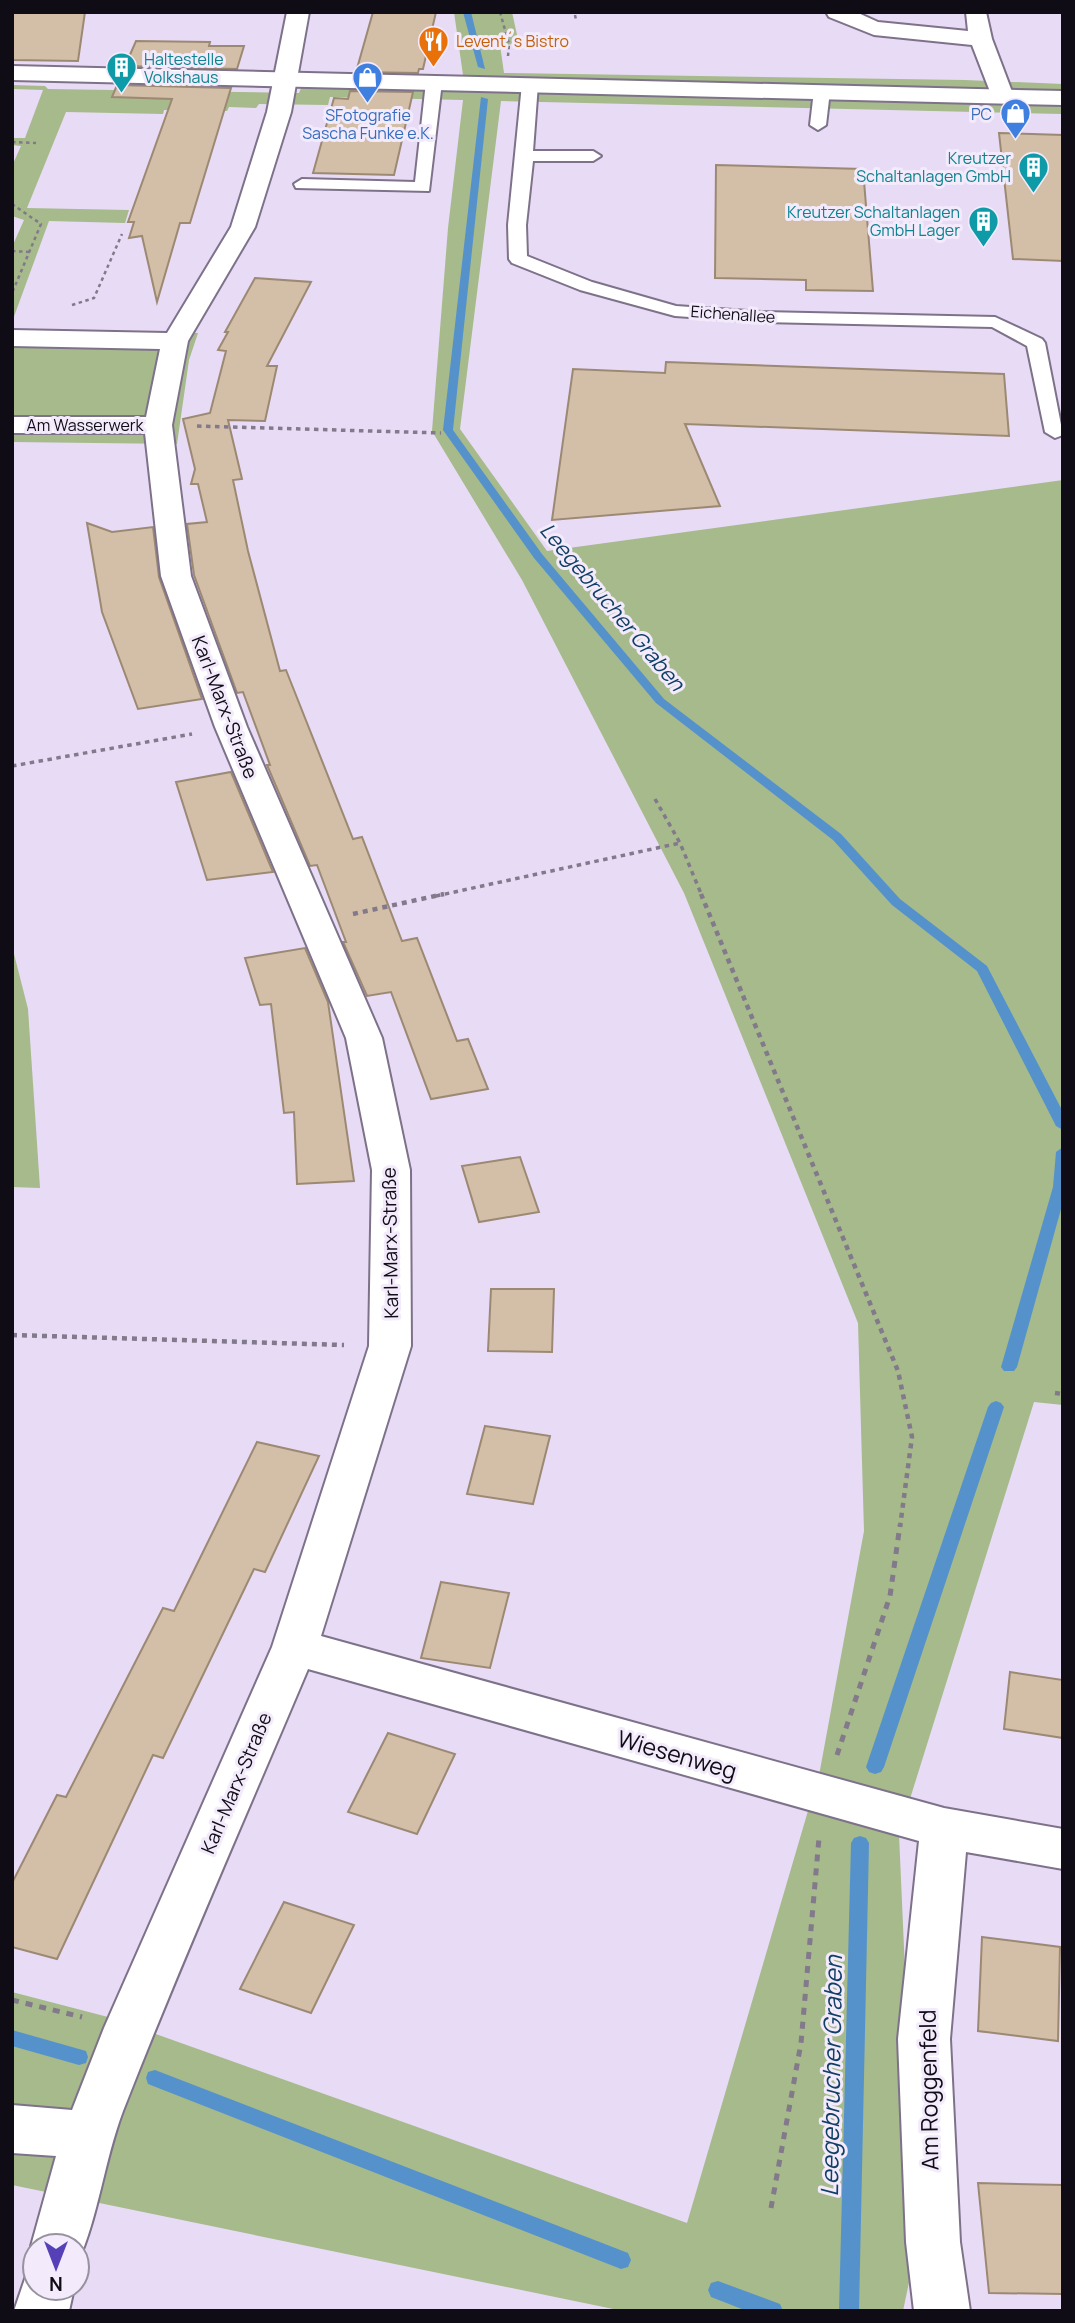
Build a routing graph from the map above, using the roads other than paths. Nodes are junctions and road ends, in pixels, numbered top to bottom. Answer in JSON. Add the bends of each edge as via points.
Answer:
{"nodes":[{"id":1,"x":298,"y":12,"type":"edge"},
{"id":2,"x":837,"y":12,"type":"edge"},
{"id":3,"x":976,"y":12,"type":"edge"},
{"id":4,"x":981,"y":39,"type":"junction"},
{"id":5,"x":12,"y":73,"type":"edge"},
{"id":6,"x":287,"y":79,"type":"junction"},
{"id":7,"x":435,"y":82,"type":"junction"},
{"id":8,"x":519,"y":83,"type":"junction"},
{"id":9,"x":822,"y":91,"type":"junction"},
{"id":10,"x":1002,"y":97,"type":"junction"},
{"id":11,"x":1063,"y":98,"type":"edge"},
{"id":12,"x":818,"y":125,"type":"dead end"},
{"id":13,"x":526,"y":156,"type":"junction"},
{"id":14,"x":593,"y":156,"type":"dead end"},
{"id":15,"x":302,"y":184,"type":"dead end"},
{"id":16,"x":12,"y":338,"type":"edge"},
{"id":17,"x":175,"y":341,"type":"junction"},
{"id":18,"x":12,"y":425,"type":"edge"},
{"id":19,"x":158,"y":425,"type":"junction"},
{"id":20,"x":1055,"y":432,"type":"dead end"},
{"id":21,"x":295,"y":1647,"type":"junction"},
{"id":22,"x":944,"y":1828,"type":"junction"},
{"id":23,"x":1063,"y":1849,"type":"edge"},
{"id":24,"x":12,"y":2129,"type":"edge"},
{"id":25,"x":88,"y":2136,"type":"junction"},
{"id":26,"x":62,"y":2232,"type":"edge"},
{"id":27,"x":943,"y":2311,"type":"edge"}],
"edges":[{"from":1,"to":6,"type":"street","name":"Karl-Marx-Straße"},
{"from":2,"to":4,"type":"street","via":[[874,28]]},
{"from":3,"to":4,"type":"street"},
{"from":4,"to":10,"type":"street"},
{"from":5,"to":6,"type":"street"},
{"from":6,"to":7,"type":"street"},
{"from":6,"to":17,"type":"street","name":"Karl-Marx-Straße","via":[[243,227]]},
{"from":7,"to":8,"type":"street"},
{"from":7,"to":15,"type":"lane","via":[[423,187]]},
{"from":8,"to":9,"type":"street"},
{"from":8,"to":13,"type":"lane","name":"Eichenallee"},
{"from":9,"to":10,"type":"street"},
{"from":9,"to":12,"type":"lane"},
{"from":10,"to":11,"type":"street"},
{"from":13,"to":14,"type":"lane"},
{"from":13,"to":20,"type":"lane","name":"Eichenallee","via":[[517,259],[586,286],[675,311],[995,322],[1036,343]]},
{"from":16,"to":17,"type":"street"},
{"from":17,"to":19,"type":"street","name":"Karl-Marx-Straße"},
{"from":18,"to":19,"type":"street","name":"Am Wasserwerk"},
{"from":19,"to":21,"type":"street","name":"Karl-Marx-Straße","via":[[176,576],[231,727],[364,1038],[391,1170],[390,1346]]},
{"from":21,"to":22,"type":"street","name":"Wiesenweg"},
{"from":21,"to":25,"type":"street","name":"Karl-Marx-Straße"},
{"from":22,"to":23,"type":"street","name":"Wiesenweg"},
{"from":22,"to":27,"type":"street","name":"Am Roggenfeld","via":[[924,2039],[933,2242]]},
{"from":24,"to":25,"type":"street"},
{"from":25,"to":26,"type":"street","name":"Karl-Marx-Straße"}]}
